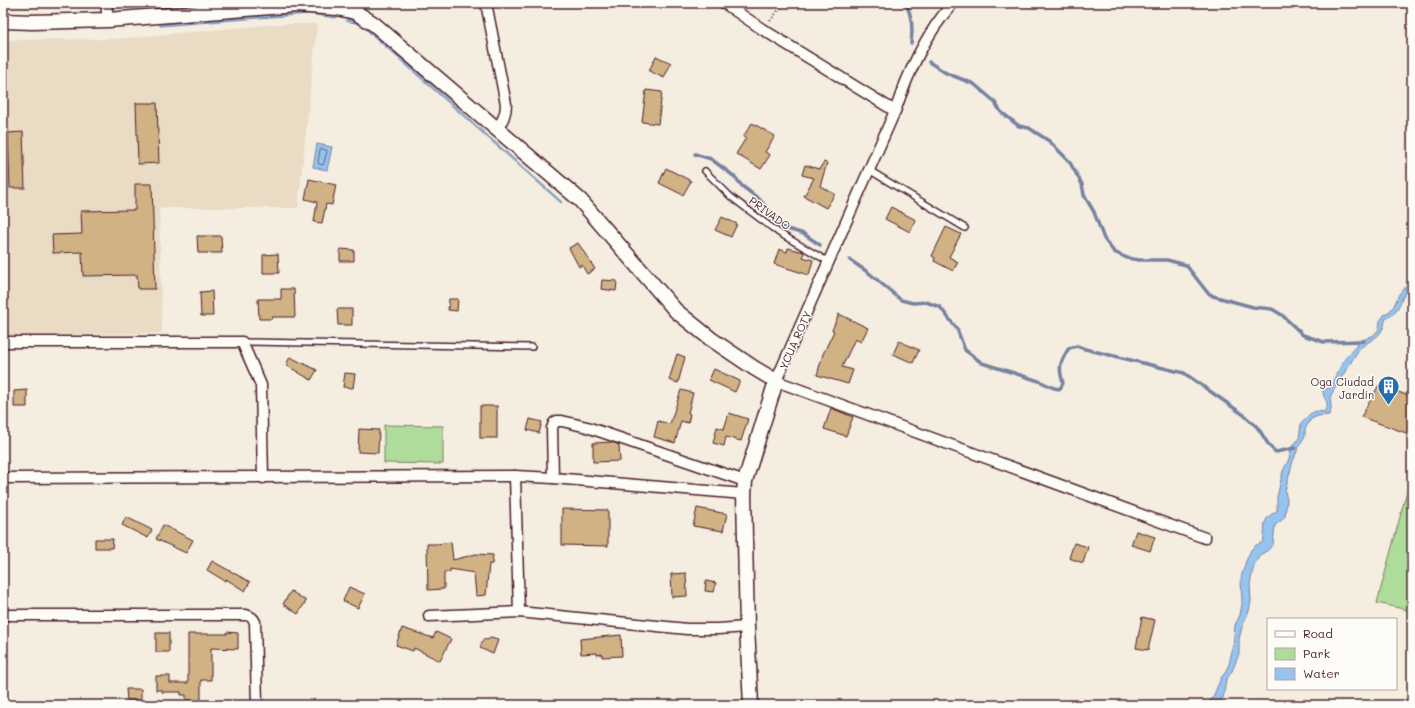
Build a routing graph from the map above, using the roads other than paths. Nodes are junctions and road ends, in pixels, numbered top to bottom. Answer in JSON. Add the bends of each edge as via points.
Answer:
{"nodes":[{"id":1,"x":106,"y":3,"type":"edge"},
{"id":2,"x":486,"y":3,"type":"edge"},
{"id":3,"x":724,"y":3,"type":"edge"},
{"id":4,"x":953,"y":3,"type":"edge"},
{"id":5,"x":273,"y":4,"type":"edge"},
{"id":6,"x":108,"y":20,"type":"junction"},
{"id":7,"x":3,"y":21,"type":"edge"},
{"id":8,"x":895,"y":111,"type":"junction"},
{"id":9,"x":498,"y":129,"type":"junction"},
{"id":10,"x":869,"y":170,"type":"junction"},
{"id":11,"x":705,"y":171,"type":"dead end"},
{"id":12,"x":965,"y":228,"type":"dead end"},
{"id":13,"x":829,"y":262,"type":"junction"},
{"id":14,"x":3,"y":342,"type":"edge"},
{"id":15,"x":242,"y":342,"type":"junction"},
{"id":16,"x":532,"y":347,"type":"dead end"},
{"id":17,"x":776,"y":381,"type":"junction"},
{"id":18,"x":515,"y":476,"type":"junction"},
{"id":19,"x":3,"y":478,"type":"edge"},
{"id":20,"x":263,"y":478,"type":"junction"},
{"id":21,"x":553,"y":478,"type":"junction"},
{"id":22,"x":745,"y":488,"type":"junction"},
{"id":23,"x":1205,"y":538,"type":"dead end"},
{"id":24,"x":519,"y":612,"type":"junction"},
{"id":25,"x":3,"y":615,"type":"edge"},
{"id":26,"x":429,"y":616,"type":"dead end"},
{"id":27,"x":747,"y":627,"type":"junction"},
{"id":28,"x":257,"y":705,"type":"edge"},
{"id":29,"x":751,"y":705,"type":"edge"}],
"edges":[{"from":1,"to":6,"type":"street"},
{"from":2,"to":9,"type":"street","via":[[506,104],[504,120]]},
{"from":3,"to":8,"type":"street"},
{"from":4,"to":8,"type":"street","name":"YCUA ROTY","via":[[923,44],[908,74]]},
{"from":5,"to":6,"type":"street"},
{"from":5,"to":9,"type":"street","via":[[337,8],[355,12],[366,18]]},
{"from":6,"to":7,"type":"street"},
{"from":8,"to":10,"type":"street","name":"YCUA ROTY"},
{"from":9,"to":17,"type":"street","via":[[580,200],[676,311],[711,339]]},
{"from":10,"to":12,"type":"lane"},
{"from":10,"to":13,"type":"street","name":"YCUA ROTY"},
{"from":11,"to":13,"type":"lane","name":"PRIVADO","via":[[731,197],[779,233]]},
{"from":13,"to":17,"type":"street","name":"YCUA ROTY"},
{"from":14,"to":15,"type":"street"},
{"from":15,"to":16,"type":"lane"},
{"from":15,"to":20,"type":"street","via":[[261,385]]},
{"from":17,"to":22,"type":"street","name":"YCUA ROTY"},
{"from":17,"to":23,"type":"street"},
{"from":18,"to":20,"type":"street"},
{"from":18,"to":21,"type":"street"},
{"from":18,"to":24,"type":"street"},
{"from":19,"to":20,"type":"street"},
{"from":21,"to":22,"type":"street"},
{"from":21,"to":22,"type":"street","via":[[552,428],[554,423],[562,421],[588,427]]},
{"from":22,"to":27,"type":"street","name":"YCUA ROTY"},
{"from":24,"to":26,"type":"street"},
{"from":24,"to":27,"type":"street","via":[[687,628]]},
{"from":25,"to":28,"type":"street","via":[[250,616],[256,622]]},
{"from":27,"to":29,"type":"street","name":"YCUA ROTY"}]}
